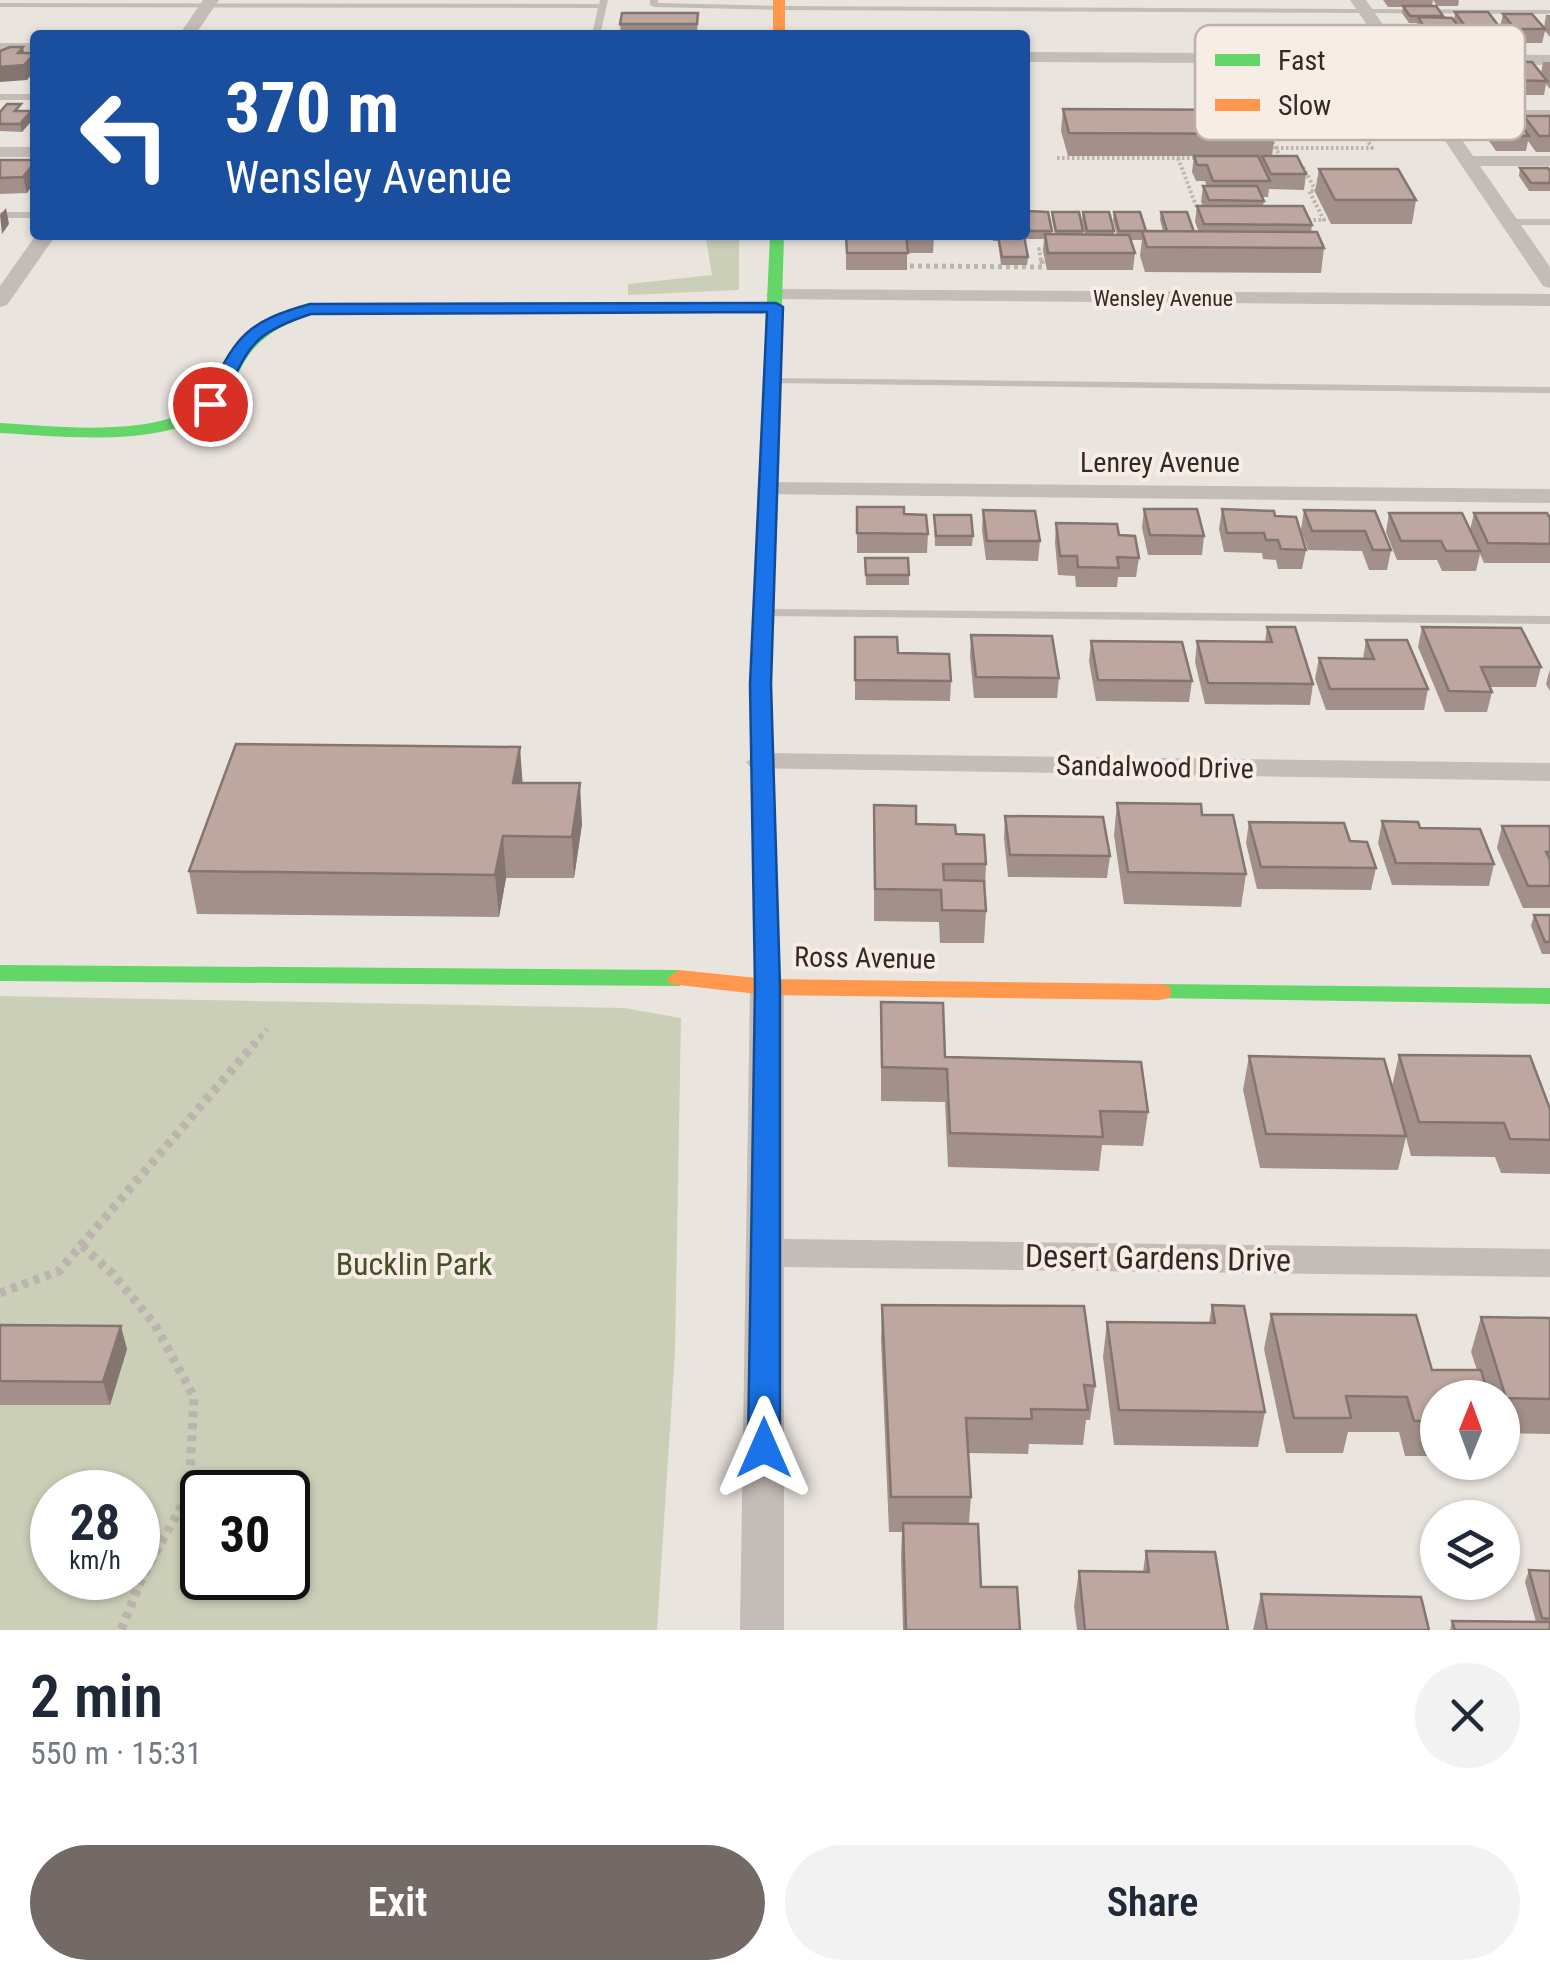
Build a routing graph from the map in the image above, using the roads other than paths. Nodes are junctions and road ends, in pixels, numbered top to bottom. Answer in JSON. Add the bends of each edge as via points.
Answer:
{"nodes":[{"id":1,"x":654,"y":0,"type":"edge"},
{"id":2,"x":209,"y":3,"type":"edge"},
{"id":3,"x":603,"y":3,"type":"edge"},
{"id":4,"x":0,"y":5,"type":"edge"},
{"id":5,"x":780,"y":5,"type":"edge"},
{"id":6,"x":1362,"y":5,"type":"edge"},
{"id":7,"x":1550,"y":12,"type":"edge"},
{"id":8,"x":190,"y":30,"type":"edge"},
{"id":9,"x":597,"y":30,"type":"edge"},
{"id":10,"x":779,"y":30,"type":"edge"},
{"id":11,"x":0,"y":48,"type":"edge"},
{"id":12,"x":30,"y":48,"type":"edge"},
{"id":13,"x":1030,"y":57,"type":"edge"},
{"id":14,"x":1195,"y":58,"type":"edge"},
{"id":15,"x":1525,"y":60,"type":"edge"},
{"id":16,"x":1550,"y":60,"type":"edge"},
{"id":17,"x":0,"y":97,"type":"edge"},
{"id":18,"x":30,"y":97,"type":"edge"},
{"id":19,"x":1550,"y":114,"type":"edge"},
{"id":20,"x":1525,"y":115,"type":"edge"},
{"id":21,"x":1451,"y":140,"type":"edge"},
{"id":22,"x":0,"y":152,"type":"edge"},
{"id":23,"x":30,"y":152,"type":"edge"},
{"id":24,"x":1465,"y":161,"type":"junction"},
{"id":25,"x":1550,"y":161,"type":"edge"},
{"id":26,"x":0,"y":215,"type":"edge"},
{"id":27,"x":30,"y":215,"type":"edge"},
{"id":28,"x":1506,"y":222,"type":"junction"},
{"id":29,"x":1550,"y":222,"type":"edge"},
{"id":30,"x":42,"y":240,"type":"edge"},
{"id":31,"x":777,"y":240,"type":"edge"},
{"id":32,"x":1550,"y":282,"type":"edge"},
{"id":33,"x":3,"y":293,"type":"edge"},
{"id":34,"x":1550,"y":300,"type":"edge"},
{"id":35,"x":776,"y":301,"type":"junction"},
{"id":36,"x":773,"y":381,"type":"junction"},
{"id":37,"x":1550,"y":390,"type":"edge"},
{"id":38,"x":0,"y":428,"type":"edge"},
{"id":39,"x":769,"y":489,"type":"junction"},
{"id":40,"x":1550,"y":496,"type":"edge"},
{"id":41,"x":764,"y":613,"type":"junction"},
{"id":42,"x":1550,"y":620,"type":"edge"},
{"id":43,"x":761,"y":762,"type":"junction"},
{"id":44,"x":1550,"y":772,"type":"edge"},
{"id":45,"x":0,"y":972,"type":"edge"},
{"id":46,"x":767,"y":986,"type":"junction"},
{"id":47,"x":1550,"y":996,"type":"edge"},
{"id":48,"x":766,"y":1253,"type":"junction"},
{"id":49,"x":1550,"y":1263,"type":"edge"},
{"id":50,"x":762,"y":1630,"type":"edge"}],
"edges":[{"from":1,"to":5,"type":"lane"},
{"from":2,"to":3,"type":"lane"},
{"from":2,"to":4,"type":"lane"},
{"from":2,"to":8,"type":"street"},
{"from":3,"to":9,"type":"lane"},
{"from":5,"to":6,"type":"lane"},
{"from":5,"to":10,"type":"street"},
{"from":6,"to":7,"type":"lane"},
{"from":11,"to":12,"type":"street"},
{"from":13,"to":14,"type":"street"},
{"from":15,"to":16,"type":"street"},
{"from":17,"to":18,"type":"lane"},
{"from":19,"to":20,"type":"lane"},
{"from":21,"to":24,"type":"street"},
{"from":22,"to":23,"type":"street"},
{"from":24,"to":25,"type":"street"},
{"from":24,"to":28,"type":"street"},
{"from":26,"to":27,"type":"lane"},
{"from":28,"to":29,"type":"lane"},
{"from":28,"to":32,"type":"street"},
{"from":30,"to":33,"type":"street"},
{"from":31,"to":35,"type":"street"},
{"from":34,"to":35,"type":"street","name":"Wensley Avenue"},
{"from":35,"to":36,"type":"street"},
{"from":35,"to":38,"type":"street","name":"Wensley Avenue","via":[[310,309],[246,338],[210,404],[174,419],[116,430]]},
{"from":36,"to":37,"type":"lane"},
{"from":36,"to":39,"type":"street"},
{"from":39,"to":40,"type":"street","name":"Lenrey Avenue"},
{"from":39,"to":41,"type":"street"},
{"from":41,"to":42,"type":"lane"},
{"from":41,"to":43,"type":"street"},
{"from":43,"to":44,"type":"street","name":"Sandalwood Drive"},
{"from":43,"to":46,"type":"street"},
{"from":45,"to":46,"type":"street","name":"Ross Avenue","via":[[684,978]]},
{"from":46,"to":47,"type":"street","name":"Ross Avenue"},
{"from":46,"to":48,"type":"street"},
{"from":48,"to":49,"type":"street","name":"Desert Gardens Drive"},
{"from":48,"to":50,"type":"street"}]}
